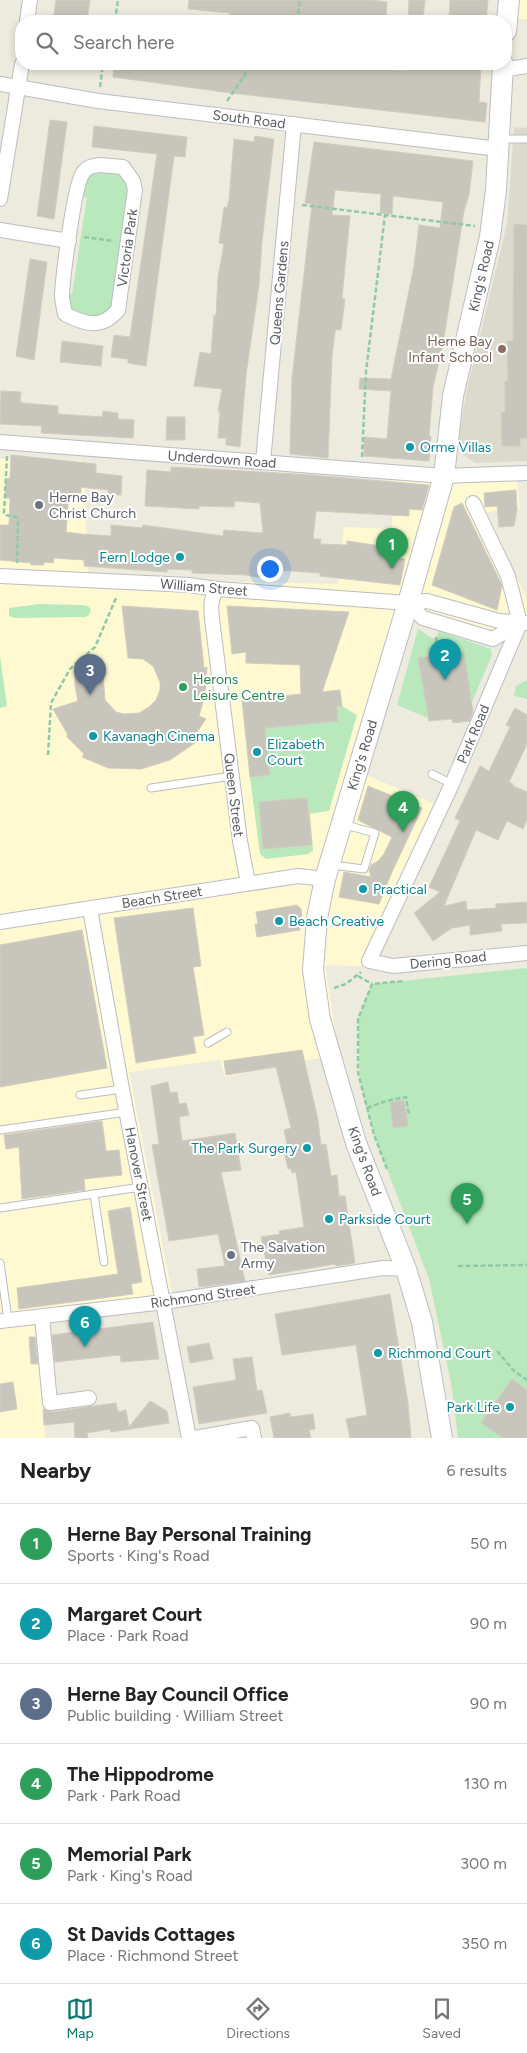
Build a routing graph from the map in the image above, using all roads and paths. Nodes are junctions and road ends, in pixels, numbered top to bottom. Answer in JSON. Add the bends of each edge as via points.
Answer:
{"nodes":[{"id":1,"x":30,"y":0,"type":"edge"},
{"id":2,"x":118,"y":0,"type":"edge"},
{"id":3,"x":300,"y":0,"type":"edge"},
{"id":4,"x":508,"y":0,"type":"edge"},
{"id":5,"x":28,"y":15,"type":"edge"},
{"id":6,"x":117,"y":15,"type":"edge"},
{"id":7,"x":298,"y":15,"type":"edge"},
{"id":8,"x":507,"y":15,"type":"edge"},
{"id":9,"x":527,"y":66,"type":"edge"},
{"id":10,"x":512,"y":67,"type":"edge"},
{"id":11,"x":21,"y":70,"type":"edge"},
{"id":12,"x":102,"y":70,"type":"edge"},
{"id":13,"x":247,"y":70,"type":"edge"},
{"id":14,"x":502,"y":70,"type":"edge"},
{"id":15,"x":0,"y":84,"type":"edge"},
{"id":16,"x":19,"y":86,"type":"junction"},
{"id":17,"x":98,"y":101,"type":"junction"},
{"id":18,"x":215,"y":115,"type":"junction"},
{"id":19,"x":294,"y":124,"type":"junction"},
{"id":20,"x":527,"y":139,"type":"edge"},
{"id":21,"x":499,"y":144,"type":"junction"},
{"id":22,"x":0,"y":199,"type":"edge"},
{"id":23,"x":287,"y":204,"type":"junction"},
{"id":24,"x":385,"y":215,"type":"junction"},
{"id":25,"x":491,"y":228,"type":"junction"},
{"id":26,"x":0,"y":230,"type":"edge"},
{"id":27,"x":69,"y":238,"type":"junction"},
{"id":28,"x":128,"y":243,"type":"junction"},
{"id":29,"x":4,"y":443,"type":"edge"},
{"id":30,"x":263,"y":462,"type":"junction"},
{"id":31,"x":361,"y":469,"type":"junction"},
{"id":32,"x":527,"y":473,"type":"edge"},
{"id":33,"x":444,"y":476,"type":"junction"},
{"id":34,"x":473,"y":503,"type":"dead end"},
{"id":35,"x":0,"y":576,"type":"edge"},
{"id":36,"x":18,"y":577,"type":"junction"},
{"id":37,"x":217,"y":589,"type":"junction"},
{"id":38,"x":116,"y":598,"type":"dead end"},
{"id":39,"x":408,"y":603,"type":"junction"},
{"id":40,"x":524,"y":623,"type":"edge"},
{"id":41,"x":48,"y":755,"type":"dead end"},
{"id":42,"x":432,"y":774,"type":"dead end"},
{"id":43,"x":232,"y":776,"type":"junction"},
{"id":44,"x":452,"y":784,"type":"junction"},
{"id":45,"x":151,"y":788,"type":"dead end"},
{"id":46,"x":342,"y":824,"type":"junction"},
{"id":47,"x":327,"y":872,"type":"junction"},
{"id":48,"x":248,"y":883,"type":"junction"},
{"id":49,"x":90,"y":909,"type":"junction"},
{"id":50,"x":0,"y":922,"type":"edge"},
{"id":51,"x":527,"y":952,"type":"edge"},
{"id":52,"x":369,"y":961,"type":"junction"},
{"id":53,"x":358,"y":976,"type":"junction"},
{"id":54,"x":405,"y":981,"type":"dead end"},
{"id":55,"x":372,"y":984,"type":"junction"},
{"id":56,"x":316,"y":993,"type":"junction"},
{"id":57,"x":227,"y":1032,"type":"dead end"},
{"id":58,"x":208,"y":1043,"type":"dead end"},
{"id":59,"x":122,"y":1089,"type":"junction"},
{"id":60,"x":80,"y":1095,"type":"dead end"},
{"id":61,"x":366,"y":1108,"type":"junction"},
{"id":62,"x":127,"y":1112,"type":"junction"},
{"id":63,"x":409,"y":1116,"type":"dead end"},
{"id":64,"x":0,"y":1130,"type":"edge"},
{"id":65,"x":388,"y":1171,"type":"dead end"},
{"id":66,"x":141,"y":1187,"type":"junction"},
{"id":67,"x":94,"y":1194,"type":"junction"},
{"id":68,"x":0,"y":1208,"type":"edge"},
{"id":69,"x":104,"y":1262,"type":"dead end"},
{"id":70,"x":0,"y":1263,"type":"edge"},
{"id":71,"x":527,"y":1265,"type":"edge"},
{"id":72,"x":458,"y":1266,"type":"dead end"},
{"id":73,"x":406,"y":1269,"type":"junction"},
{"id":74,"x":164,"y":1302,"type":"junction"},
{"id":75,"x":42,"y":1317,"type":"junction"},
{"id":76,"x":4,"y":1321,"type":"edge"},
{"id":77,"x":497,"y":1351,"type":"dead end"},
{"id":78,"x":527,"y":1380,"type":"edge"},
{"id":79,"x":89,"y":1398,"type":"dead end"},
{"id":80,"x":189,"y":1438,"type":"edge"},
{"id":81,"x":195,"y":1438,"type":"edge"},
{"id":82,"x":254,"y":1438,"type":"edge"},
{"id":83,"x":442,"y":1438,"type":"edge"}],
"edges":[{"from":1,"to":5,"type":"street"},
{"from":2,"to":6,"type":"path"},
{"from":3,"to":7,"type":"path"},
{"from":4,"to":8,"type":"street"},
{"from":9,"to":10,"type":"street"},
{"from":11,"to":16,"type":"street"},
{"from":12,"to":17,"type":"path"},
{"from":13,"to":18,"type":"path","via":[[246,76]]},
{"from":14,"to":21,"type":"street","name":"King's Road"},
{"from":15,"to":16,"type":"street","name":"South Road"},
{"from":16,"to":17,"type":"street","name":"South Road"},
{"from":16,"to":22,"type":"street"},
{"from":17,"to":18,"type":"street","name":"South Road"},
{"from":18,"to":19,"type":"street","name":"South Road"},
{"from":19,"to":21,"type":"street","name":"South Road"},
{"from":19,"to":23,"type":"street","name":"Queens Gardens"},
{"from":20,"to":21,"type":"lane"},
{"from":21,"to":25,"type":"street","name":"King's Road"},
{"from":23,"to":24,"type":"path"},
{"from":23,"to":30,"type":"street","name":"Queens Gardens"},
{"from":24,"to":25,"type":"path"},
{"from":24,"to":31,"type":"path","via":[[366,372]]},
{"from":25,"to":33,"type":"street","name":"King's Road","via":[[453,396]]},
{"from":26,"to":27,"type":"street"},
{"from":27,"to":28,"type":"path"},
{"from":27,"to":28,"type":"street","name":"Victoria Park","via":[[78,184],[83,173],[89,166],[115,166],[123,167],[134,181]]},
{"from":27,"to":28,"type":"street","name":"Victoria Park","via":[[62,296],[65,314],[96,324],[110,320],[118,310]]},
{"from":29,"to":30,"type":"street","name":"Underdown Road"},
{"from":29,"to":36,"type":"path","via":[[4,513],[18,521]]},
{"from":30,"to":31,"type":"street","name":"Underdown Road"},
{"from":31,"to":33,"type":"street","name":"Underdown Road"},
{"from":32,"to":33,"type":"street","name":"Underdown Road"},
{"from":33,"to":39,"type":"street","name":"King's Road"},
{"from":34,"to":40,"type":"street","via":[[508,576]]},
{"from":35,"to":36,"type":"street","name":"William Street"},
{"from":36,"to":37,"type":"street","name":"William Street"},
{"from":37,"to":39,"type":"street","name":"William Street"},
{"from":37,"to":43,"type":"street","name":"Queen Street","via":[[211,603],[212,619]]},
{"from":38,"to":41,"type":"path","via":[[95,647],[70,669],[51,703]]},
{"from":39,"to":40,"type":"street","name":"William Street","via":[[427,601],[499,621]]},
{"from":39,"to":40,"type":"street","via":[[423,618],[492,639]]},
{"from":39,"to":46,"type":"street","name":"King's Road"},
{"from":40,"to":44,"type":"street","name":"Park Road"},
{"from":42,"to":44,"type":"lane"},
{"from":43,"to":45,"type":"lane"},
{"from":43,"to":48,"type":"street","name":"Queen Street"},
{"from":44,"to":52,"type":"street","name":"Park Road"},
{"from":46,"to":47,"type":"street","name":"King's Road"},
{"from":46,"to":47,"type":"lane","via":[[375,833],[367,862],[361,870]]},
{"from":47,"to":48,"type":"street","name":"Beach Street"},
{"from":47,"to":56,"type":"street","name":"King's Road","via":[[317,918]]},
{"from":48,"to":49,"type":"street","name":"Beach Street"},
{"from":49,"to":50,"type":"street","name":"Beach Street"},
{"from":49,"to":59,"type":"street","name":"Hanover Street"},
{"from":51,"to":52,"type":"street","name":"Dering Road","via":[[393,966]]},
{"from":52,"to":53,"type":"path"},
{"from":53,"to":55,"type":"path"},
{"from":53,"to":56,"type":"path","via":[[336,988]]},
{"from":54,"to":55,"type":"path"},
{"from":55,"to":61,"type":"path","via":[[358,1019],[358,1072]]},
{"from":56,"to":73,"type":"street","name":"King's Road","via":[[320,1019],[356,1143]]},
{"from":57,"to":58,"type":"lane"},
{"from":59,"to":60,"type":"lane"},
{"from":59,"to":62,"type":"street","name":"Hanover Street"},
{"from":61,"to":63,"type":"path","via":[[406,1098]]},
{"from":61,"to":65,"type":"path"},
{"from":62,"to":64,"type":"lane"},
{"from":62,"to":66,"type":"street","name":"Hanover Street"},
{"from":66,"to":67,"type":"lane"},
{"from":66,"to":74,"type":"street","name":"Hanover Street"},
{"from":67,"to":68,"type":"lane"},
{"from":67,"to":69,"type":"lane"},
{"from":70,"to":76,"type":"lane"},
{"from":71,"to":72,"type":"path"},
{"from":73,"to":74,"type":"street","name":"Richmond Street","via":[[383,1268]]},
{"from":73,"to":83,"type":"street","name":"King's Road","via":[[422,1322]]},
{"from":74,"to":75,"type":"street","name":"Richmond Street"},
{"from":74,"to":80,"type":"street","name":"Hanover Street"},
{"from":75,"to":76,"type":"street","name":"Richmond Street"},
{"from":75,"to":79,"type":"street","via":[[50,1403]]},
{"from":77,"to":78,"type":"path","via":[[513,1370]]},
{"from":81,"to":82,"type":"street","via":[[252,1428]]}]}
